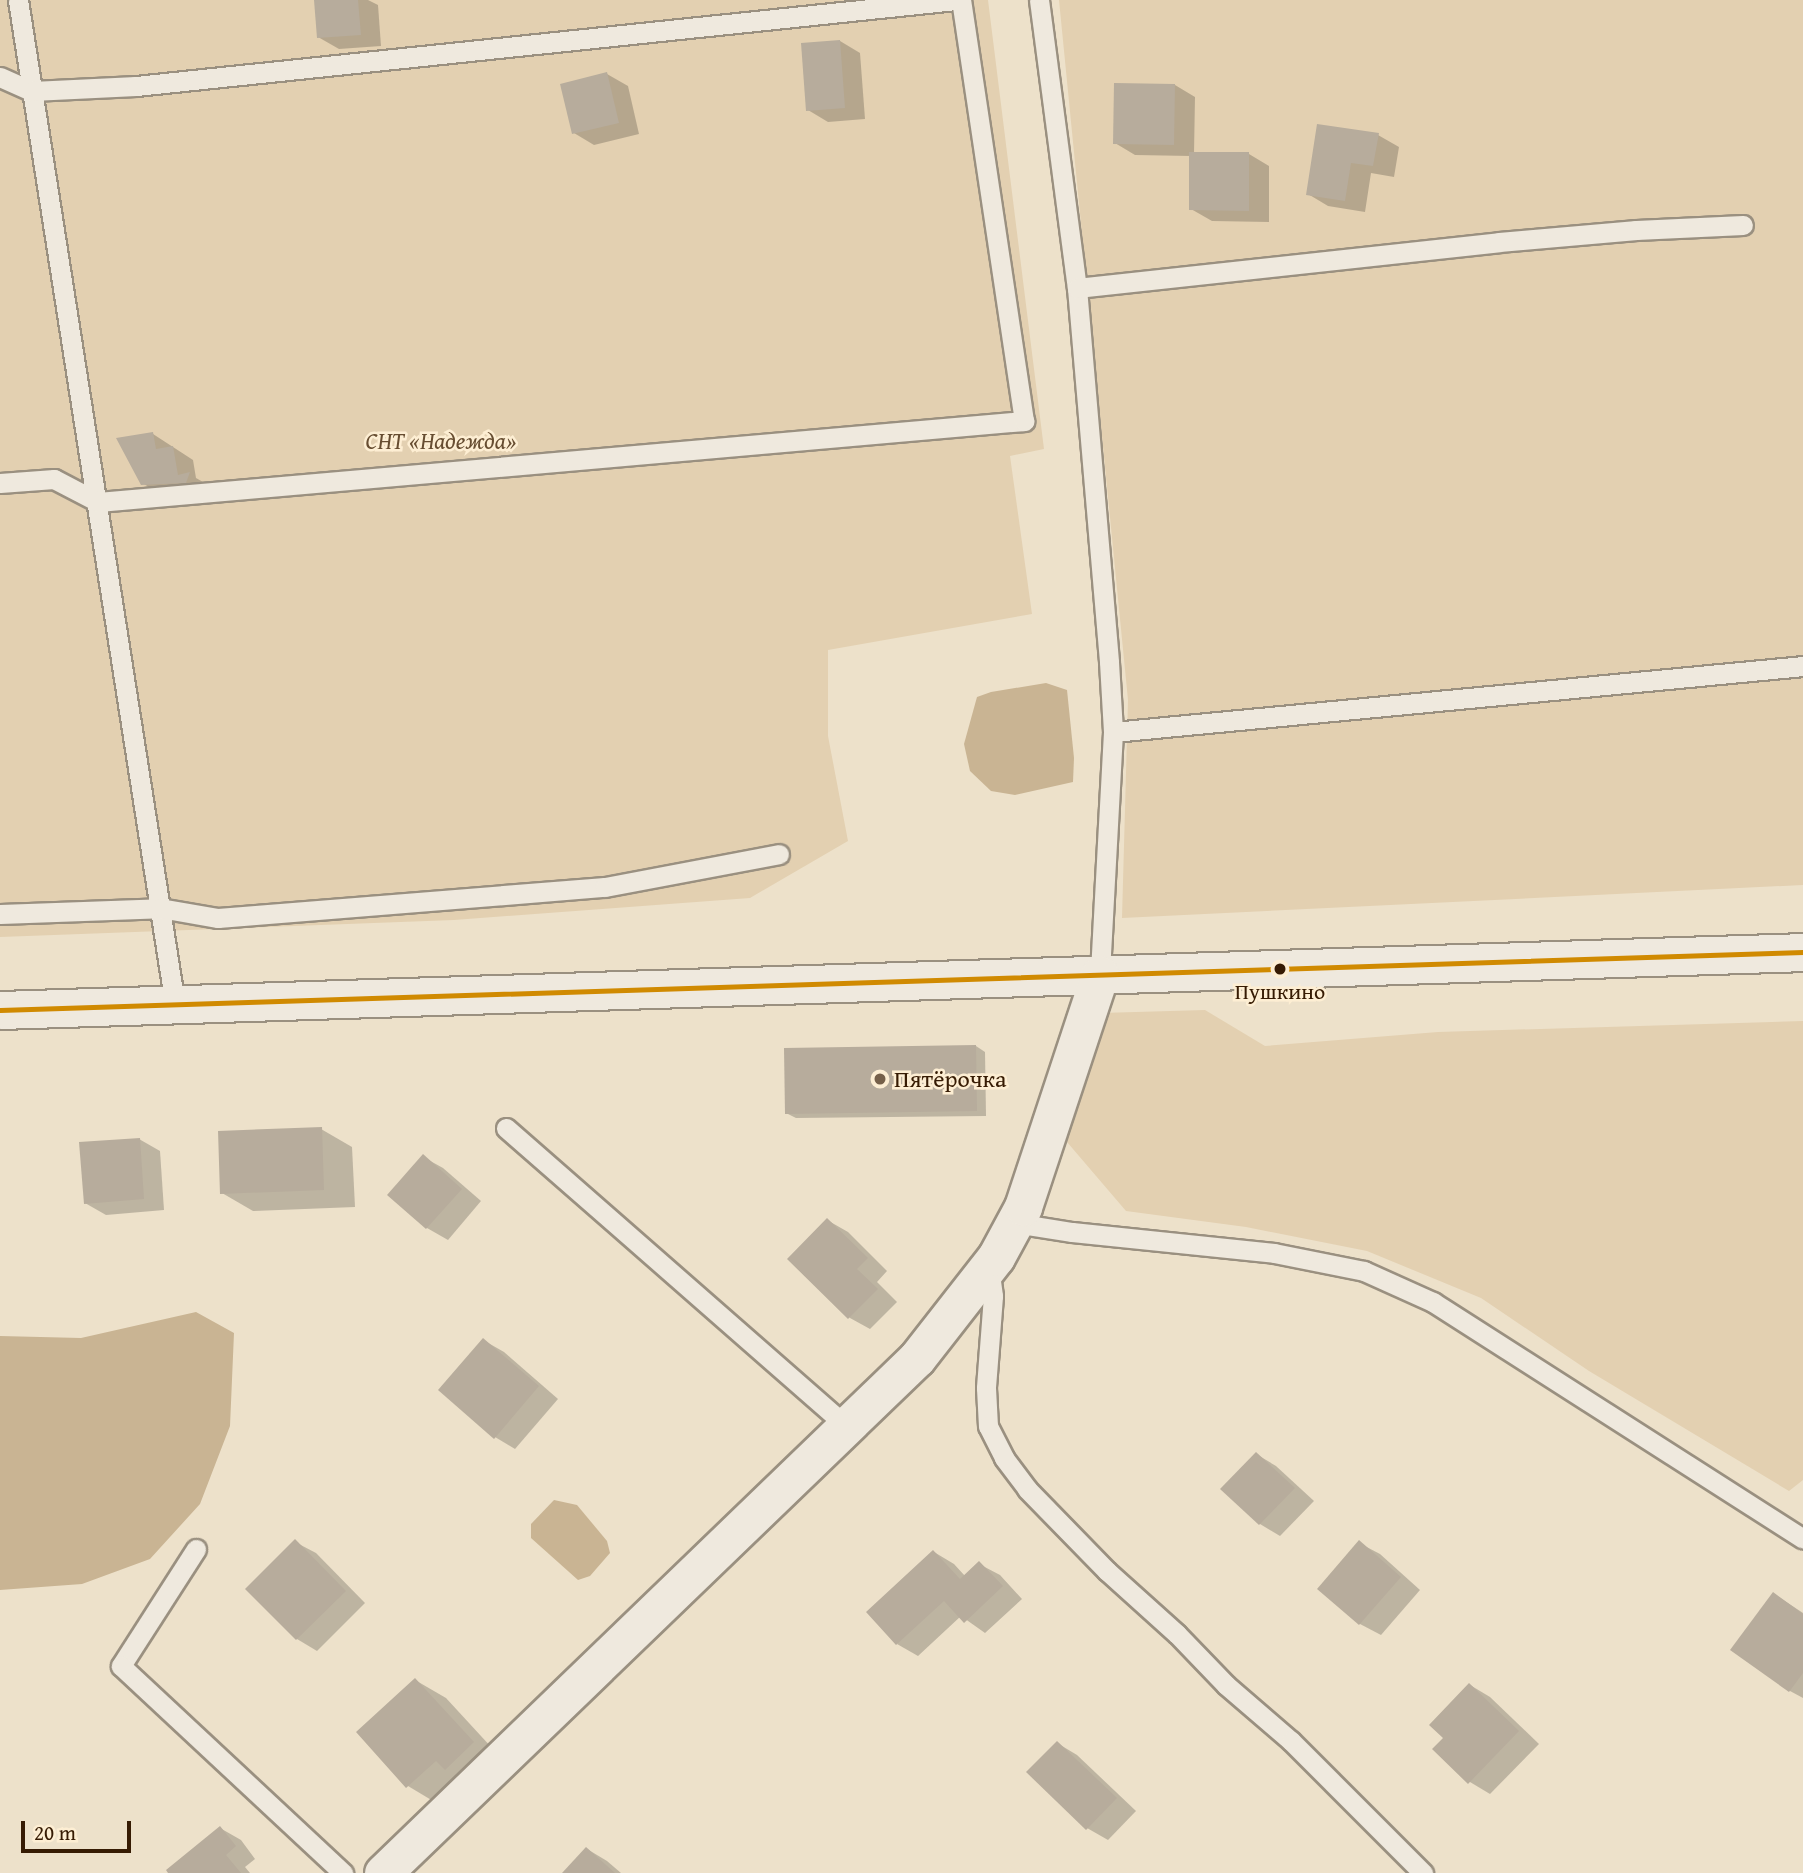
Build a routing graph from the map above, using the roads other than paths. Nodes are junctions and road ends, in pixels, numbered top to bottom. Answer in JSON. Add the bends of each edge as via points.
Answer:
{"nodes":[{"id":1,"x":18,"y":0,"type":"edge"},
{"id":2,"x":959,"y":0,"type":"edge"},
{"id":3,"x":1039,"y":0,"type":"edge"},
{"id":4,"x":0,"y":78,"type":"edge"},
{"id":5,"x":32,"y":91,"type":"junction"},
{"id":6,"x":1743,"y":225,"type":"dead end"},
{"id":7,"x":1077,"y":288,"type":"junction"},
{"id":8,"x":0,"y":483,"type":"edge"},
{"id":9,"x":98,"y":502,"type":"junction"},
{"id":10,"x":1803,"y":666,"type":"edge"},
{"id":11,"x":1113,"y":732,"type":"junction"},
{"id":12,"x":779,"y":854,"type":"dead end"},
{"id":13,"x":160,"y":908,"type":"junction"},
{"id":14,"x":0,"y":914,"type":"edge"},
{"id":15,"x":1803,"y":952,"type":"edge"},
{"id":16,"x":1100,"y":975,"type":"junction"},
{"id":17,"x":175,"y":1005,"type":"junction"},
{"id":18,"x":0,"y":1010,"type":"edge"},
{"id":19,"x":506,"y":1128,"type":"dead end"},
{"id":20,"x":1014,"y":1223,"type":"junction"},
{"id":21,"x":989,"y":1266,"type":"junction"},
{"id":22,"x":847,"y":1426,"type":"junction"},
{"id":23,"x":1803,"y":1539,"type":"edge"},
{"id":24,"x":196,"y":1549,"type":"dead end"},
{"id":25,"x":342,"y":1873,"type":"edge"},
{"id":26,"x":383,"y":1873,"type":"edge"},
{"id":27,"x":1423,"y":1873,"type":"edge"}],
"edges":[{"from":1,"to":5,"type":"lane"},
{"from":2,"to":5,"type":"lane","via":[[136,86]]},
{"from":2,"to":9,"type":"lane","via":[[1024,421]]},
{"from":3,"to":7,"type":"lane"},
{"from":4,"to":5,"type":"lane"},
{"from":5,"to":9,"type":"lane"},
{"from":6,"to":7,"type":"lane","via":[[1499,242]]},
{"from":7,"to":11,"type":"lane"},
{"from":8,"to":9,"type":"lane","via":[[54,479]]},
{"from":9,"to":13,"type":"lane"},
{"from":10,"to":11,"type":"lane"},
{"from":11,"to":16,"type":"lane"},
{"from":12,"to":13,"type":"lane","via":[[592,888],[218,918]]},
{"from":13,"to":14,"type":"lane"},
{"from":13,"to":17,"type":"lane"},
{"from":15,"to":16,"type":"street"},
{"from":16,"to":17,"type":"street"},
{"from":16,"to":20,"type":"street","via":[[1042,1154]]},
{"from":17,"to":18,"type":"street"},
{"from":19,"to":22,"type":"lane"},
{"from":20,"to":21,"type":"street"},
{"from":20,"to":23,"type":"lane","via":[[1274,1253],[1364,1271],[1433,1301]]},
{"from":21,"to":22,"type":"street","via":[[917,1358]]},
{"from":21,"to":27,"type":"lane","via":[[993,1296],[988,1426],[1004,1458],[1027,1489],[1107,1572],[1291,1741]]},
{"from":22,"to":26,"type":"street"},
{"from":24,"to":25,"type":"lane","via":[[121,1666]]}]}
